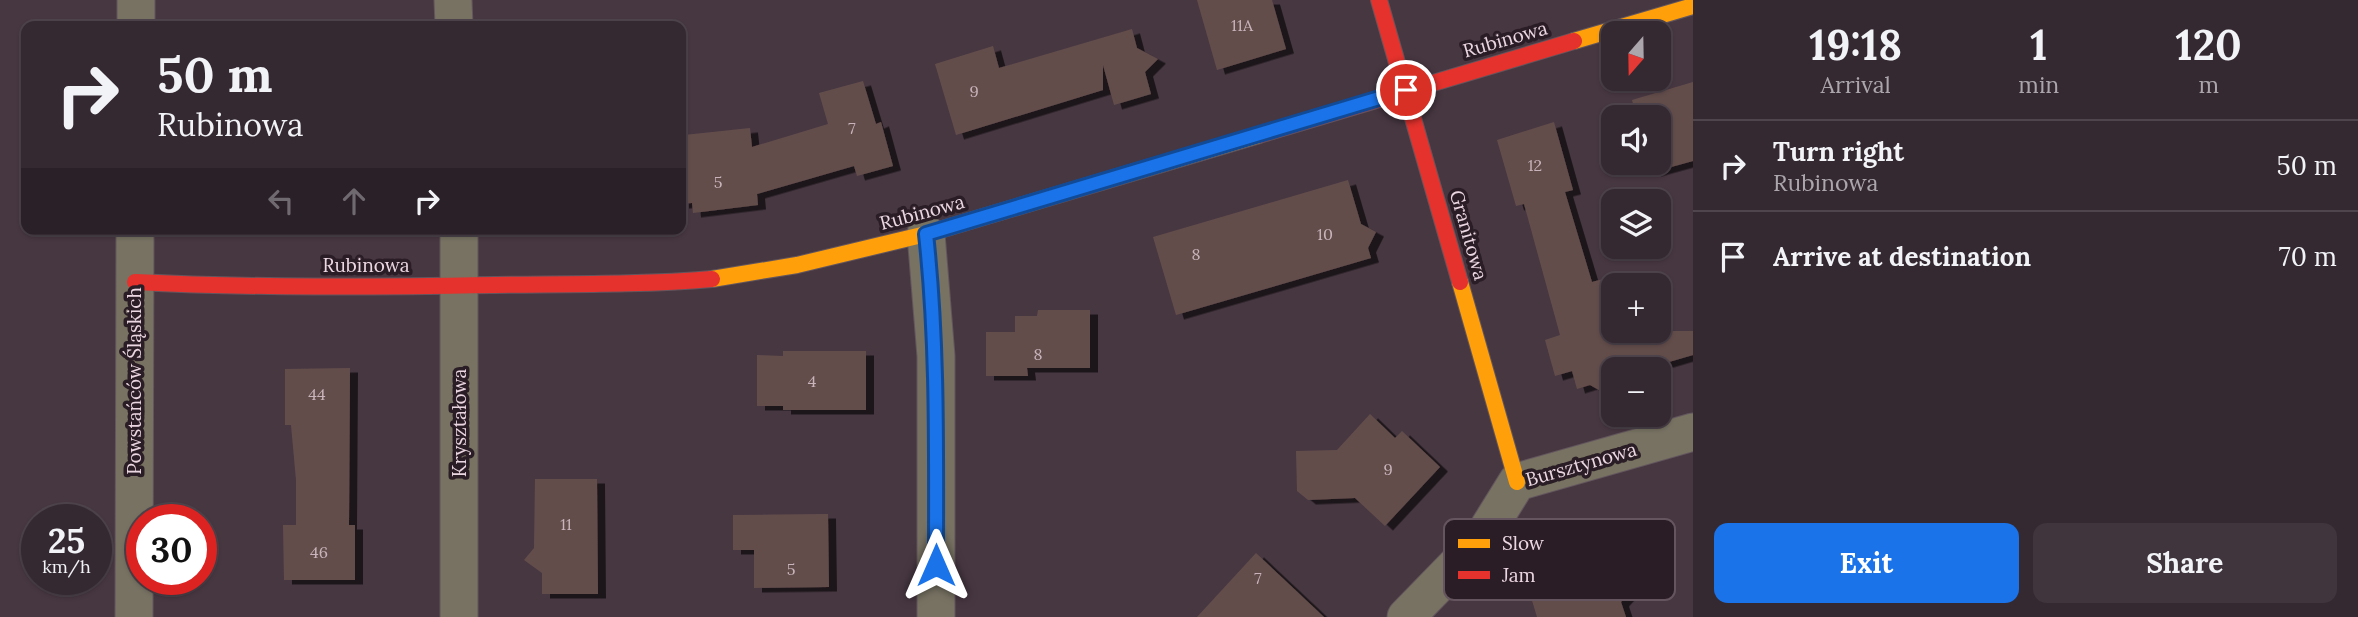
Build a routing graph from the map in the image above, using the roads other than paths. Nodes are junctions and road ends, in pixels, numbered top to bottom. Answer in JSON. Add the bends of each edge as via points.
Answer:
{"nodes":[{"id":1,"x":136,"y":0,"type":"edge"},
{"id":2,"x":453,"y":0,"type":"edge"},
{"id":3,"x":1379,"y":0,"type":"edge"},
{"id":4,"x":1693,"y":6,"type":"edge"},
{"id":5,"x":135,"y":21,"type":"edge"},
{"id":6,"x":454,"y":21,"type":"edge"},
{"id":7,"x":1406,"y":90,"type":"junction"},
{"id":8,"x":926,"y":234,"type":"junction"},
{"id":9,"x":135,"y":235,"type":"edge"},
{"id":10,"x":460,"y":235,"type":"edge"},
{"id":11,"x":135,"y":282,"type":"junction"},
{"id":12,"x":461,"y":286,"type":"junction"},
{"id":13,"x":1693,"y":432,"type":"edge"},
{"id":14,"x":1517,"y":482,"type":"junction"},
{"id":15,"x":1494,"y":519,"type":"edge"},
{"id":16,"x":1444,"y":578,"type":"edge"},
{"id":17,"x":134,"y":617,"type":"edge"},
{"id":18,"x":459,"y":617,"type":"edge"},
{"id":19,"x":936,"y":617,"type":"edge"},
{"id":20,"x":1406,"y":617,"type":"edge"}],
"edges":[{"from":1,"to":5,"type":"street"},
{"from":2,"to":6,"type":"street"},
{"from":3,"to":7,"type":"street","name":"Granitowa"},
{"from":4,"to":7,"type":"street","name":"Rubinowa"},
{"from":7,"to":8,"type":"street","name":"Rubinowa"},
{"from":7,"to":14,"type":"street","name":"Granitowa"},
{"from":8,"to":12,"type":"street","name":"Rubinowa","via":[[799,266],[720,278]]},
{"from":8,"to":19,"type":"street","via":[[936,356]]},
{"from":9,"to":11,"type":"street","name":"Powstańców Śląskich"},
{"from":10,"to":12,"type":"street","name":"Kryształowa"},
{"from":11,"to":12,"type":"street","name":"Rubinowa"},
{"from":11,"to":17,"type":"street","name":"Powstańców Śląskich"},
{"from":12,"to":18,"type":"street","name":"Kryształowa"},
{"from":13,"to":14,"type":"street","name":"Bursztynowa"},
{"from":14,"to":15,"type":"street","name":"Bursztynowa"},
{"from":16,"to":20,"type":"street","name":"Bursztynowa"}]}
